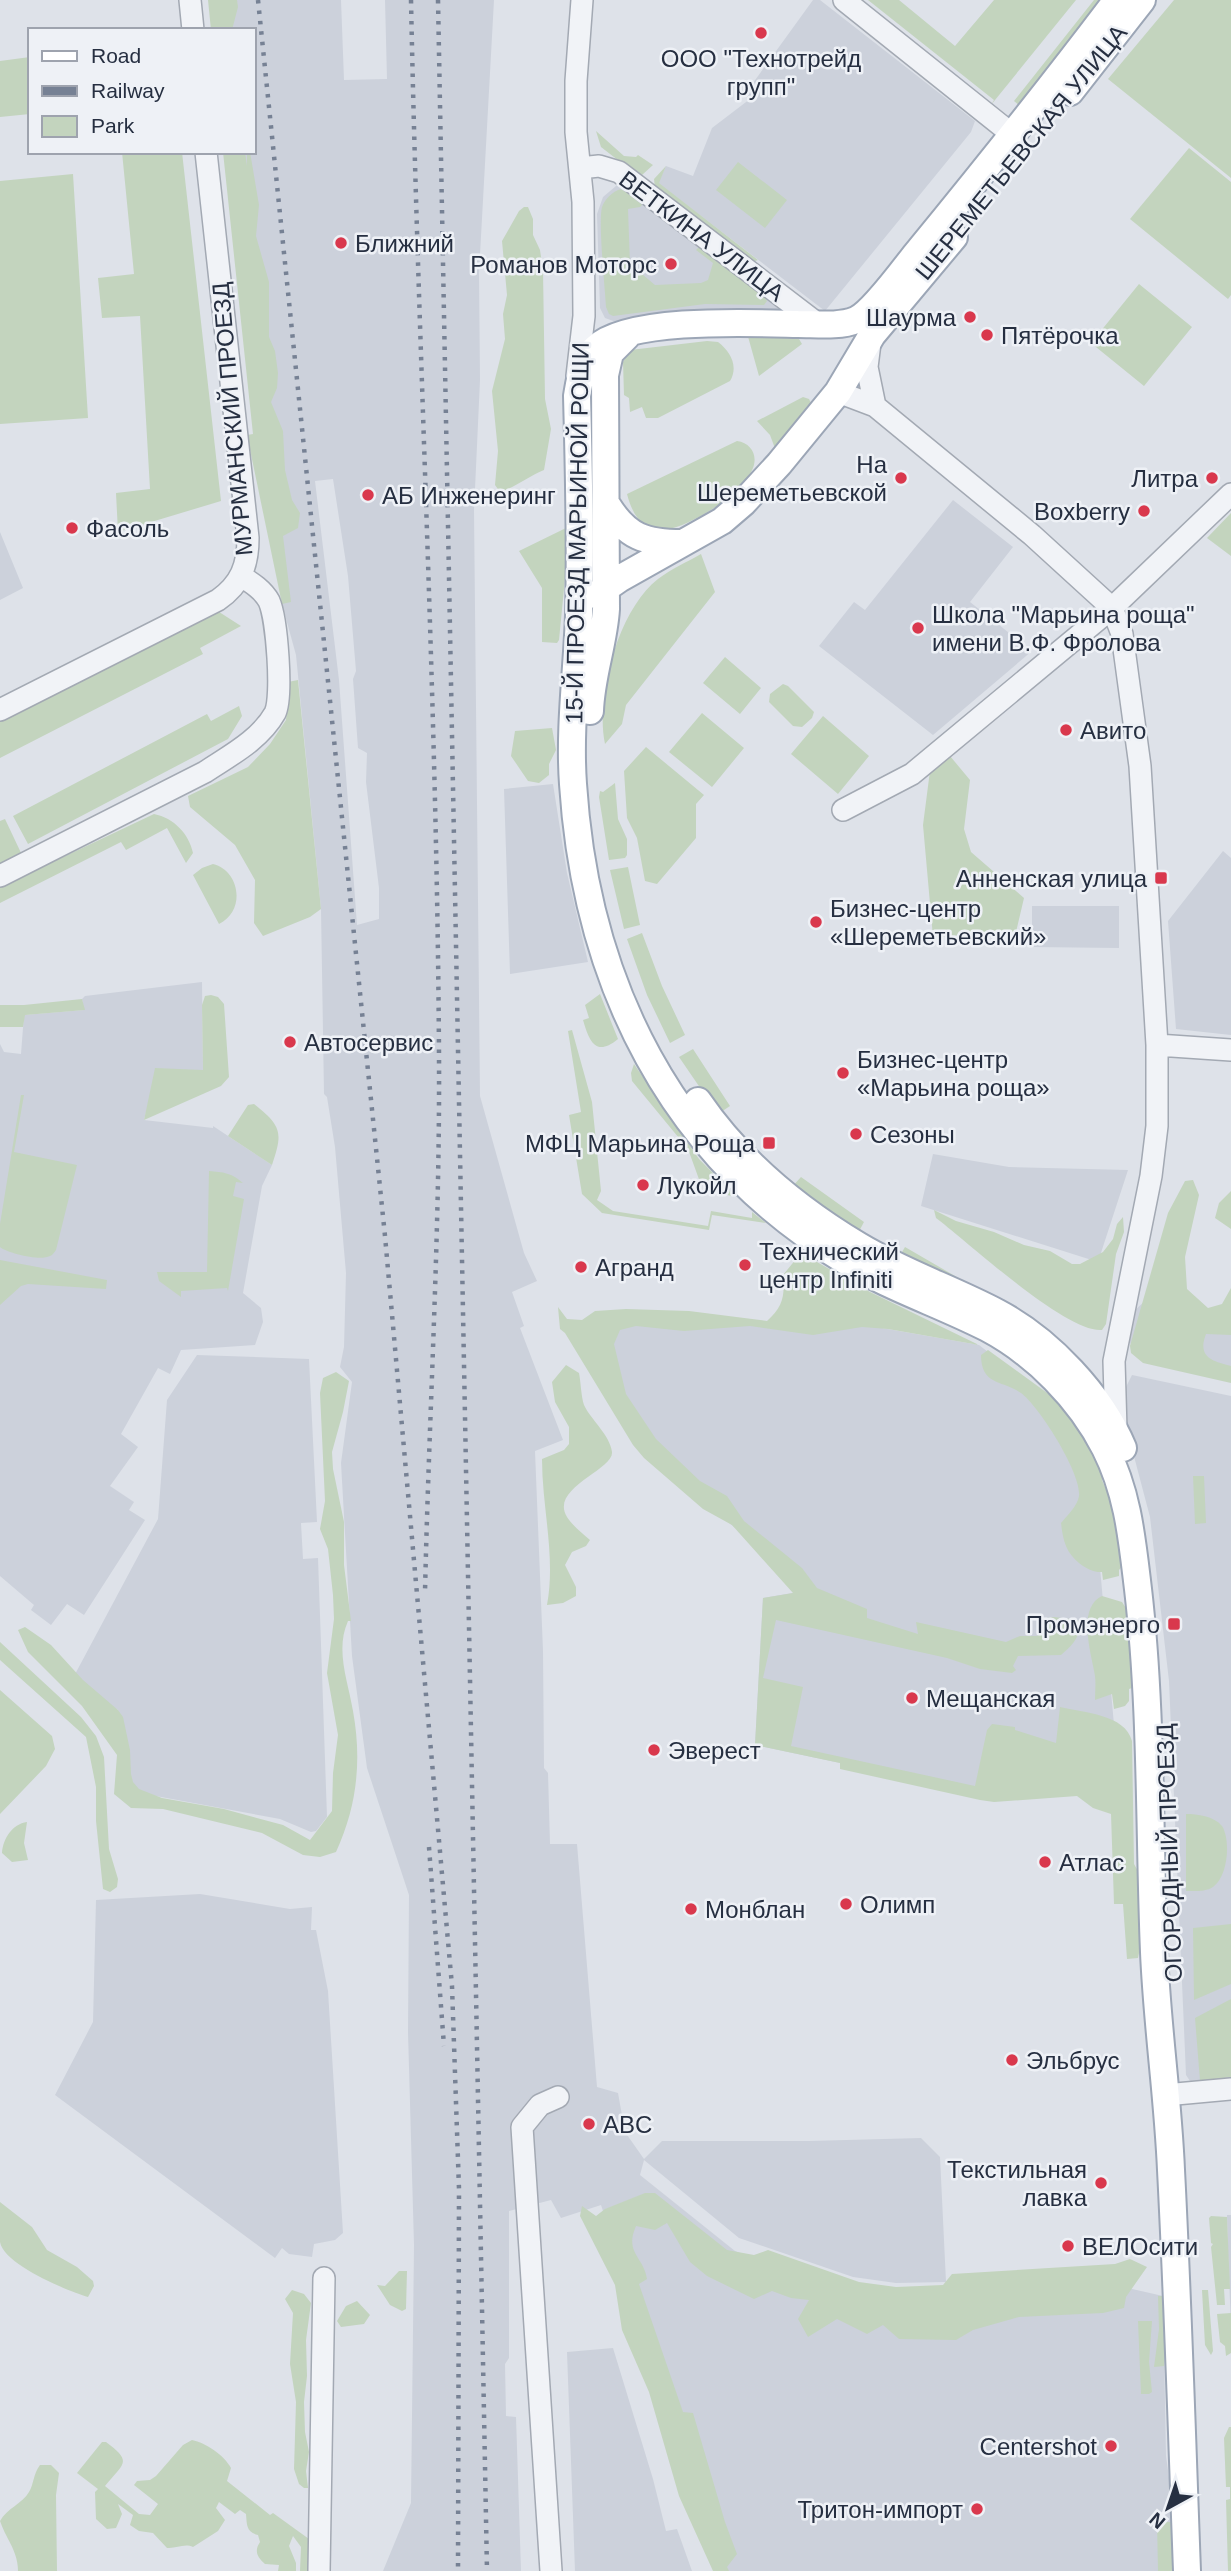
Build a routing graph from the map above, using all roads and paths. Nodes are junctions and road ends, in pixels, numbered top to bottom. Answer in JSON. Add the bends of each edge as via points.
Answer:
{"nodes":[{"id":1,"x":190,"y":0,"type":"edge"},
{"id":2,"x":582,"y":0,"type":"edge"},
{"id":3,"x":844,"y":0,"type":"edge"},
{"id":4,"x":1117,"y":0,"type":"edge"},
{"id":5,"x":1142,"y":0,"type":"edge"},
{"id":6,"x":193,"y":28,"type":"edge"},
{"id":7,"x":1013,"y":135,"type":"junction"},
{"id":8,"x":206,"y":154,"type":"edge"},
{"id":9,"x":580,"y":168,"type":"junction"},
{"id":10,"x":584,"y":316,"type":"junction"},
{"id":11,"x":818,"y":324,"type":"junction"},
{"id":12,"x":865,"y":327,"type":"junction"},
{"id":13,"x":635,"y":331,"type":"junction"},
{"id":14,"x":594,"y":349,"type":"junction"},
{"id":15,"x":838,"y":391,"type":"junction"},
{"id":16,"x":577,"y":396,"type":"junction"},
{"id":17,"x":604,"y":396,"type":"junction"},
{"id":18,"x":875,"y":406,"type":"junction"},
{"id":19,"x":1231,"y":494,"type":"edge"},
{"id":20,"x":607,"y":505,"type":"junction"},
{"id":21,"x":580,"y":531,"type":"junction"},
{"id":22,"x":682,"y":543,"type":"junction"},
{"id":23,"x":648,"y":564,"type":"junction"},
{"id":24,"x":606,"y":575,"type":"junction"},
{"id":25,"x":241,"y":576,"type":"junction"},
{"id":26,"x":1112,"y":608,"type":"junction"},
{"id":27,"x":578,"y":621,"type":"junction"},
{"id":28,"x":605,"y":624,"type":"junction"},
{"id":29,"x":0,"y":710,"type":"edge"},
{"id":30,"x":843,"y":810,"type":"dead end"},
{"id":31,"x":0,"y":876,"type":"edge"},
{"id":32,"x":1157,"y":1045,"type":"junction"},
{"id":33,"x":1231,"y":1050,"type":"edge"},
{"id":34,"x":882,"y":1270,"type":"junction"},
{"id":35,"x":1114,"y":1364,"type":"junction"},
{"id":36,"x":1075,"y":1383,"type":"junction"},
{"id":37,"x":1116,"y":1431,"type":"junction"},
{"id":38,"x":1121,"y":1487,"type":"junction"},
{"id":39,"x":1231,"y":2088,"type":"edge"},
{"id":40,"x":1170,"y":2095,"type":"junction"},
{"id":41,"x":558,"y":2097,"type":"dead end"},
{"id":42,"x":324,"y":2278,"type":"dead end"},
{"id":43,"x":319,"y":2571,"type":"edge"},
{"id":44,"x":551,"y":2571,"type":"edge"},
{"id":45,"x":1186,"y":2571,"type":"edge"},
{"id":46,"x":1205,"y":2571,"type":"edge"}],
"edges":[{"from":1,"to":6,"type":"street"},
{"from":2,"to":9,"type":"street","name":"ВЕТКИНА УЛИЦА","via":[[576,107]]},
{"from":3,"to":7,"type":"street"},
{"from":4,"to":7,"type":"main road","name":"ШЕРЕМЕТЬЕВСКАЯ УЛИЦА"},
{"from":5,"to":12,"type":"main road","name":"ШЕРЕМЕТЬЕВСКАЯ УЛИЦА"},
{"from":7,"to":12,"type":"main road","name":"ШЕРЕМЕТЬЕВСКАЯ УЛИЦА","via":[[882,295]]},
{"from":8,"to":25,"type":"street","name":"МУРМАНСКИЙ ПРОЕЗД","via":[[247,538],[248,555]]},
{"from":9,"to":10,"type":"street","name":"ВЕТКИНА УЛИЦА"},
{"from":9,"to":11,"type":"street","name":"ВЕТКИНА УЛИЦА","via":[[599,166],[619,172]]},
{"from":10,"to":14,"type":"street","name":"15-Й ПРОЕЗД МАРЬИНОЙ РОЩИ"},
{"from":10,"to":16,"type":"street","name":"15-Й ПРОЕЗД МАРЬИНОЙ РОЩИ"},
{"from":11,"to":12,"type":"main road"},
{"from":11,"to":13,"type":"main road","via":[[711,323]]},
{"from":12,"to":15,"type":"main road"},
{"from":12,"to":18,"type":"street"},
{"from":13,"to":14,"type":"main road"},
{"from":13,"to":17,"type":"main road","via":[[610,353]]},
{"from":14,"to":16,"type":"main road","via":[[585,360]]},
{"from":14,"to":17,"type":"street","name":"15-Й ПРОЕЗД МАРЬИНОЙ РОЩИ"},
{"from":15,"to":18,"type":"street"},
{"from":15,"to":22,"type":"main road","via":[[733,513]]},
{"from":16,"to":21,"type":"main road","name":"15-Й ПРОЕЗД МАРЬИНОЙ РОЩИ"},
{"from":17,"to":20,"type":"main road","name":"15-Й ПРОЕЗД МАРЬИНОЙ РОЩИ"},
{"from":18,"to":26,"type":"street","via":[[1032,535]]},
{"from":19,"to":26,"type":"street"},
{"from":20,"to":22,"type":"main road","via":[[635,535]]},
{"from":20,"to":24,"type":"main road","name":"15-Й ПРОЕЗД МАРЬИНОЙ РОЩИ"},
{"from":21,"to":24,"type":"main road"},
{"from":21,"to":27,"type":"main road","name":"15-Й ПРОЕЗД МАРЬИНОЙ РОЩИ"},
{"from":22,"to":23,"type":"main road"},
{"from":23,"to":24,"type":"main road"},
{"from":23,"to":28,"type":"main road","via":[[627,586]]},
{"from":24,"to":27,"type":"main road"},
{"from":24,"to":28,"type":"main road","name":"15-Й ПРОЕЗД МАРЬИНОЙ РОЩИ"},
{"from":25,"to":29,"type":"street","name":"МУРМАНСКИЙ ПРОЕЗД","via":[[218,600]]},
{"from":25,"to":31,"type":"street","via":[[263,592],[272,613],[279,697],[267,724],[205,772]]},
{"from":26,"to":30,"type":"street","via":[[912,774]]},
{"from":26,"to":32,"type":"street","via":[[1122,634],[1140,766]]},
{"from":27,"to":34,"type":"main road","name":"15-Й ПРОЕЗД МАРЬИНОЙ РОЩИ","via":[[572,741],[581,847],[601,943],[638,1041],[711,1149],[771,1209],[812,1240]]},
{"from":28,"to":34,"type":"main road","name":"15-Й ПРОЕЗД МАРЬИНОЙ РОЩИ","via":[[592,688],[589,778],[607,904],[638,999],[667,1056],[725,1137],[762,1175],[858,1246]]},
{"from":32,"to":33,"type":"street"},
{"from":32,"to":35,"type":"street","via":[[1152,1176]]},
{"from":34,"to":36,"type":"main road","name":"ОГОРОДНЫЙ ПРОЕЗД"},
{"from":35,"to":36,"type":"street","via":[[1099,1384]]},
{"from":35,"to":37,"type":"street"},
{"from":36,"to":37,"type":"main road","name":"ОГОРОДНЫЙ ПРОЕЗД"},
{"from":36,"to":38,"type":"main road","name":"ОГОРОДНЫЙ ПРОЕЗД","via":[[1074,1401],[1101,1441]]},
{"from":37,"to":38,"type":"street"},
{"from":37,"to":40,"type":"main road","name":"ОГОРОДНЫЙ ПРОЕЗД","via":[[1144,1517],[1164,1704]]},
{"from":38,"to":40,"type":"main road","name":"ОГОРОДНЫЙ ПРОЕЗД","via":[[1130,1520],[1144,1638],[1154,1956]]},
{"from":39,"to":40,"type":"street"},
{"from":40,"to":45,"type":"main road","name":"ОГОРОДНЫЙ ПРОЕЗД"},
{"from":40,"to":46,"type":"main road","name":"ОГОРОДНЫЙ ПРОЕЗД","via":[[1192,2299]]},
{"from":41,"to":44,"type":"street","via":[[540,2105],[522,2127]]},
{"from":42,"to":43,"type":"street"}]}
